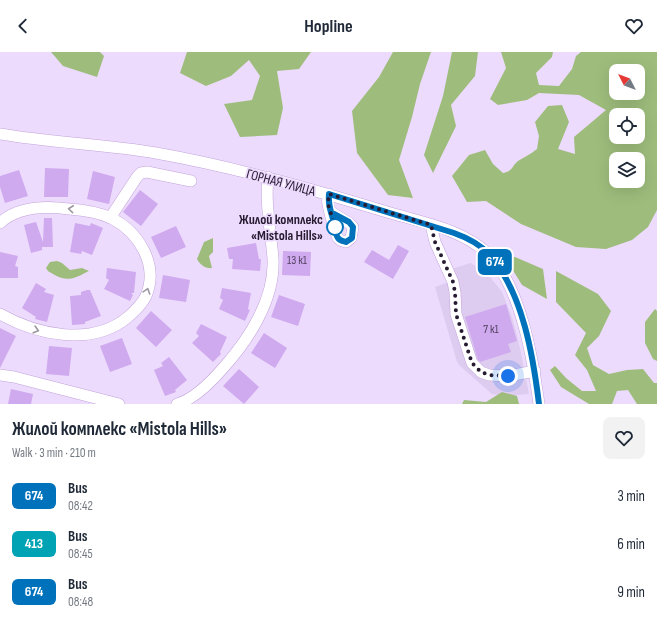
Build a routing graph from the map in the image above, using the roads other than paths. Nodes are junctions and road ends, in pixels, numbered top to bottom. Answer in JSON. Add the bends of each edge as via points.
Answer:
{"nodes":[{"id":1,"x":0,"y":134,"type":"edge"},
{"id":2,"x":268,"y":177,"type":"junction"},
{"id":3,"x":191,"y":181,"type":"dead end"},
{"id":4,"x":329,"y":194,"type":"junction"},
{"id":5,"x":329,"y":210,"type":"dead end"},
{"id":6,"x":110,"y":218,"type":"junction"},
{"id":7,"x":1,"y":219,"type":"edge"},
{"id":8,"x":431,"y":225,"type":"junction"},
{"id":9,"x":0,"y":314,"type":"edge"},
{"id":10,"x":535,"y":371,"type":"junction"},
{"id":11,"x":0,"y":375,"type":"edge"},
{"id":12,"x":119,"y":404,"type":"edge"},
{"id":13,"x":177,"y":404,"type":"edge"},
{"id":14,"x":539,"y":404,"type":"edge"}],
"edges":[{"from":1,"to":2,"type":"street","name":"ГОРНАЯ УЛИЦА","via":[[155,153]]},
{"from":2,"to":4,"type":"street","name":"ГОРНАЯ УЛИЦА"},
{"from":2,"to":13,"type":"street","via":[[266,205],[273,261],[265,303],[237,353],[207,384]]},
{"from":3,"to":6,"type":"street","via":[[141,173]]},
{"from":4,"to":5,"type":"street"},
{"from":4,"to":8,"type":"street","name":"ГОРНАЯ УЛИЦА"},
{"from":6,"to":7,"type":"street","one_way":true,"via":[[85,210],[45,207],[17,212]]},
{"from":9,"to":6,"type":"street","one_way":true,"via":[[28,327],[58,334],[94,333],[121,323],[131,315],[145,296],[150,274],[149,262],[145,251],[131,233]]},
{"from":8,"to":10,"type":"street","name":"ГОРНАЯ УЛИЦА","via":[[472,240],[490,255],[511,291],[522,319]]},
{"from":8,"to":10,"type":"street","via":[[435,242],[453,282],[456,314],[472,363],[481,372],[489,375],[508,376]]},
{"from":10,"to":14,"type":"street","name":"ГОРНАЯ УЛИЦА"},
{"from":11,"to":12,"type":"street"}]}
